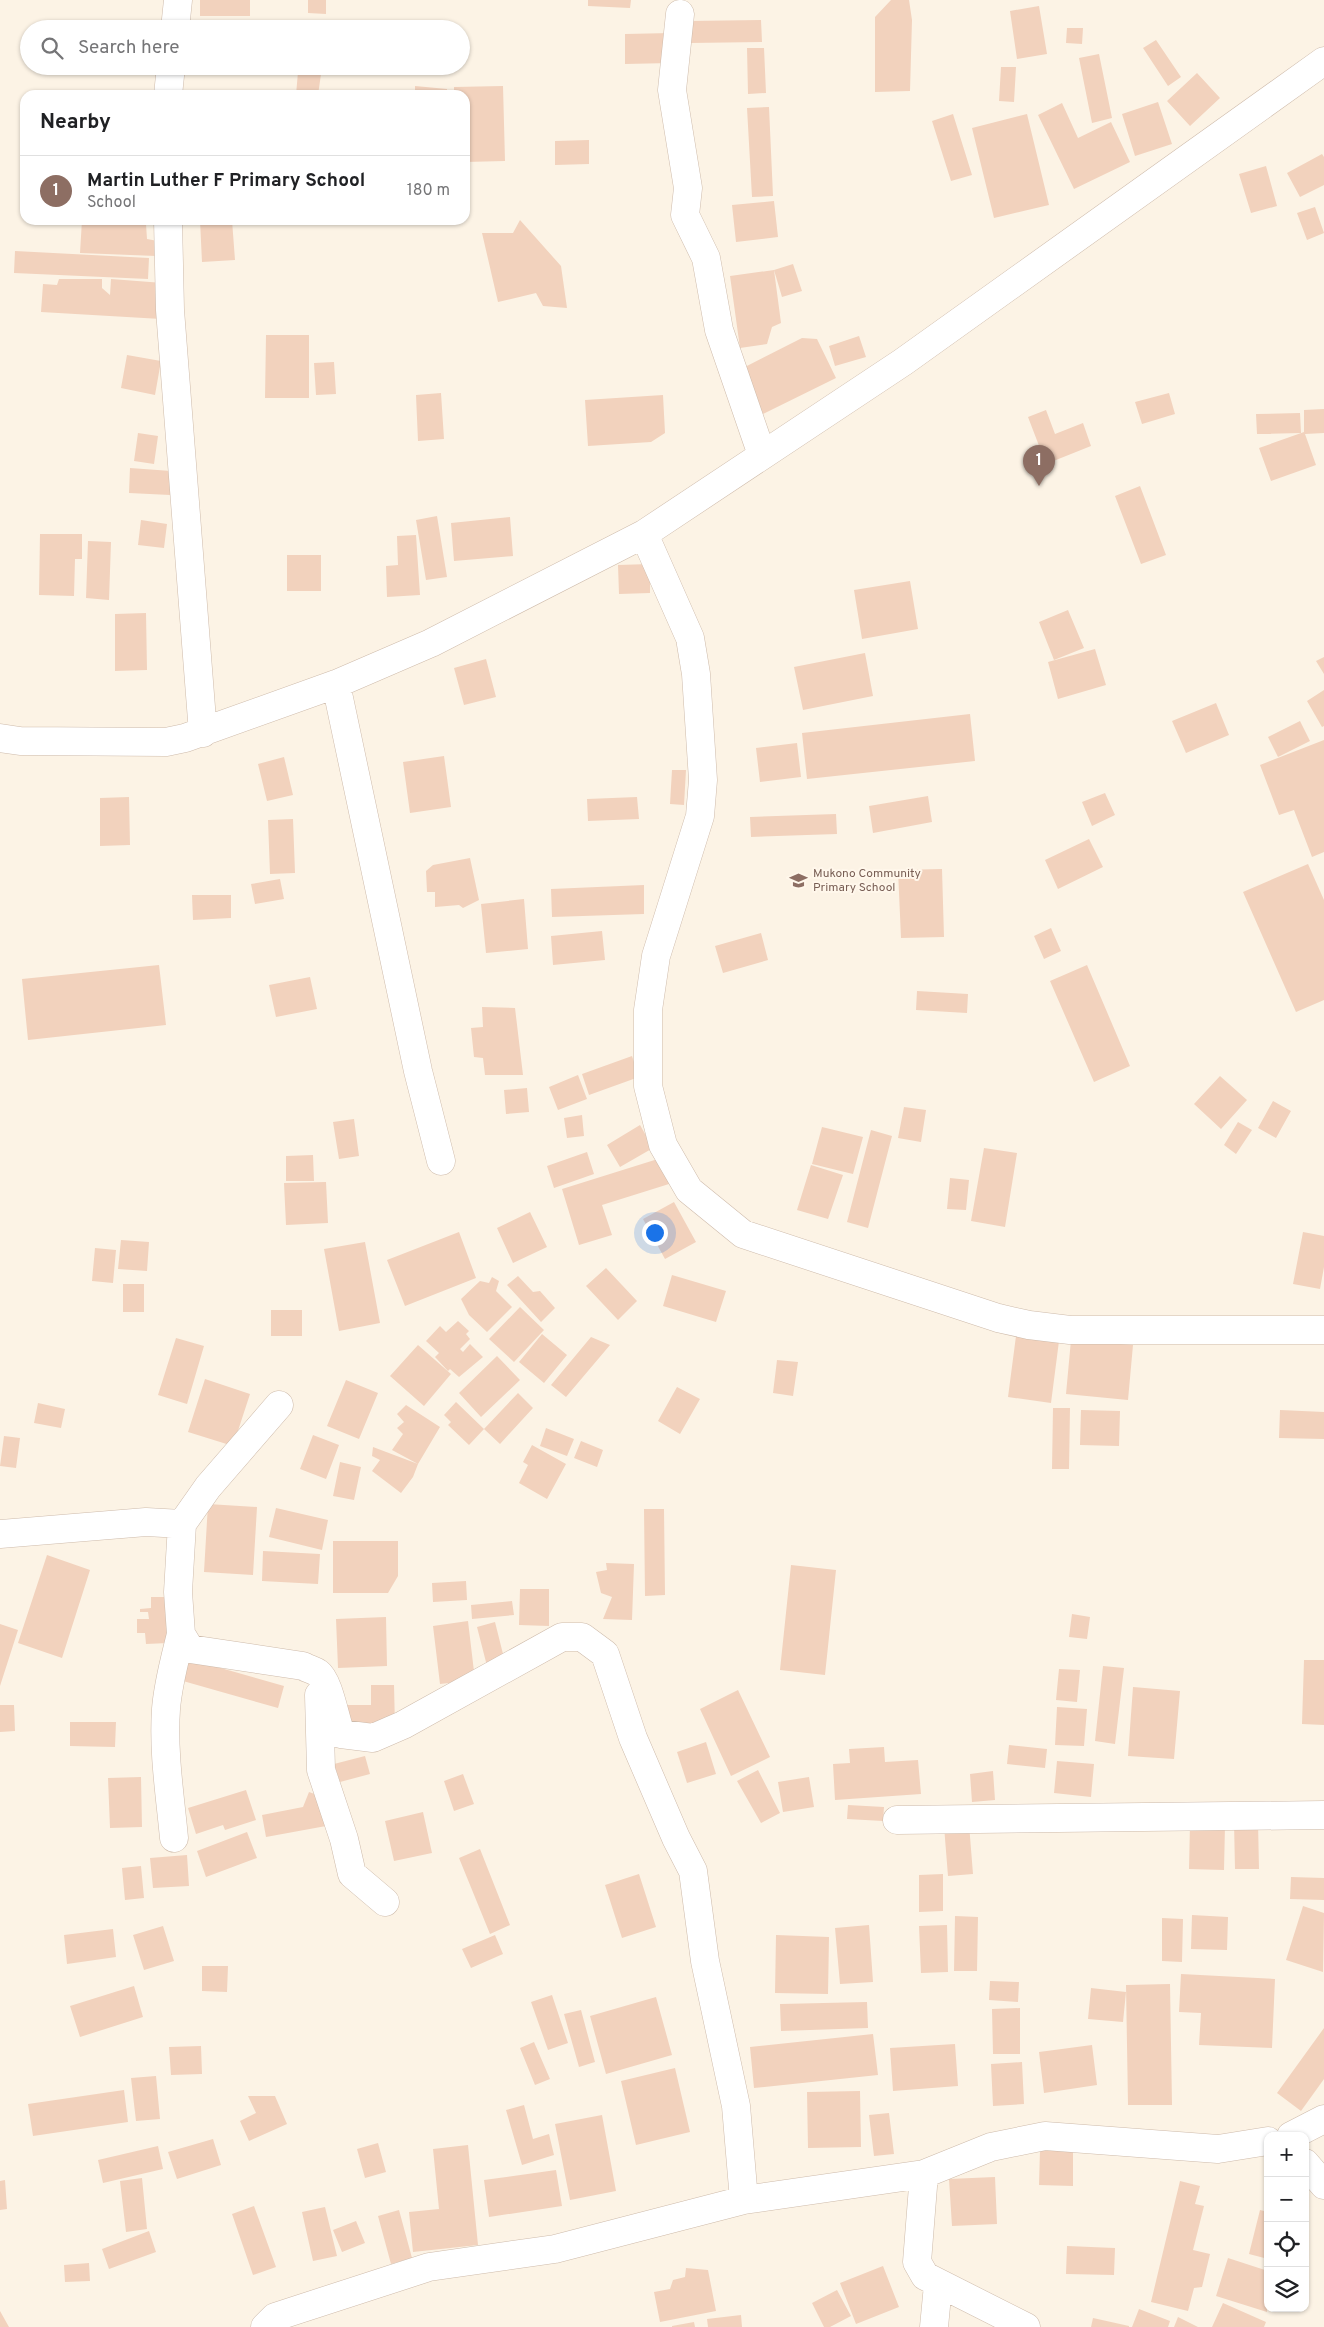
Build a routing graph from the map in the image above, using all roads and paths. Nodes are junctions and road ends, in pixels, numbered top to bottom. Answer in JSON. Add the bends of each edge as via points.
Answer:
{"nodes":[{"id":1,"x":178,"y":0,"type":"edge"},
{"id":2,"x":680,"y":14,"type":"dead end"},
{"id":3,"x":176,"y":20,"type":"edge"},
{"id":4,"x":1324,"y":61,"type":"edge"},
{"id":5,"x":170,"y":75,"type":"edge"},
{"id":6,"x":169,"y":90,"type":"edge"},
{"id":7,"x":168,"y":225,"type":"edge"},
{"id":8,"x":762,"y":456,"type":"junction"},
{"id":9,"x":644,"y":534,"type":"junction"},
{"id":10,"x":336,"y":684,"type":"junction"},
{"id":11,"x":203,"y":733,"type":"junction"},
{"id":12,"x":0,"y":738,"type":"edge"},
{"id":13,"x":441,"y":1161,"type":"dead end"},
{"id":14,"x":1324,"y":1330,"type":"edge"},
{"id":15,"x":279,"y":1405,"type":"dead end"},
{"id":16,"x":182,"y":1524,"type":"junction"},
{"id":17,"x":0,"y":1534,"type":"edge"},
{"id":18,"x":181,"y":1634,"type":"junction"},
{"id":19,"x":319,"y":1674,"type":"junction"},
{"id":20,"x":1324,"y":1815,"type":"edge"},
{"id":21,"x":897,"y":1820,"type":"dead end"},
{"id":22,"x":174,"y":1838,"type":"dead end"},
{"id":23,"x":385,"y":1902,"type":"dead end"},
{"id":24,"x":1324,"y":2119,"type":"edge"},
{"id":25,"x":1299,"y":2132,"type":"edge"},
{"id":26,"x":1264,"y":2142,"type":"edge"},
{"id":27,"x":1309,"y":2168,"type":"edge"},
{"id":28,"x":924,"y":2174,"type":"junction"},
{"id":29,"x":1324,"y":2185,"type":"edge"},
{"id":30,"x":744,"y":2200,"type":"junction"},
{"id":31,"x":938,"y":2285,"type":"junction"},
{"id":32,"x":265,"y":2327,"type":"edge"},
{"id":33,"x":934,"y":2327,"type":"edge"},
{"id":34,"x":1026,"y":2327,"type":"edge"}],
"edges":[{"from":1,"to":3,"type":"street"},
{"from":2,"to":8,"type":"street","via":[[672,90],[688,188],[685,215],[706,258],[719,330]]},
{"from":4,"to":8,"type":"street","via":[[903,362]]},
{"from":5,"to":6,"type":"street"},
{"from":7,"to":11,"type":"street","via":[[170,310]]},
{"from":8,"to":9,"type":"street"},
{"from":9,"to":10,"type":"street","via":[[431,643]]},
{"from":9,"to":14,"type":"street","via":[[690,638],[696,674],[703,780],[700,816],[656,956],[648,1010],[648,1086],[663,1145],[689,1190],[743,1234],[998,1318],[1029,1325],[1070,1330]]},
{"from":10,"to":11,"type":"street"},
{"from":10,"to":13,"type":"street","via":[[416,1062]]},
{"from":11,"to":12,"type":"street","via":[[166,742],[20,741]]},
{"from":15,"to":16,"type":"street","via":[[208,1487]]},
{"from":16,"to":17,"type":"street","via":[[146,1522]]},
{"from":16,"to":18,"type":"street","via":[[178,1592]]},
{"from":18,"to":19,"type":"street","via":[[190,1649],[303,1666]]},
{"from":18,"to":22,"type":"street","via":[[170,1676],[166,1709],[166,1754]]},
{"from":19,"to":23,"type":"street","via":[[321,1770],[352,1874]]},
{"from":19,"to":30,"type":"street","via":[[327,1685],[341,1734],[374,1738],[562,1637],[582,1637],[605,1654],[633,1738],[693,1871],[705,1960],[736,2106]]},
{"from":20,"to":21,"type":"street"},
{"from":24,"to":25,"type":"street"},
{"from":26,"to":28,"type":"street","via":[[1218,2150],[1045,2136],[991,2147]]},
{"from":27,"to":29,"type":"street"},
{"from":28,"to":30,"type":"street"},
{"from":28,"to":31,"type":"street","via":[[917,2262],[925,2276]]},
{"from":30,"to":32,"type":"street","via":[[556,2248],[429,2267],[275,2317]]},
{"from":31,"to":33,"type":"street"},
{"from":31,"to":34,"type":"street"}]}
